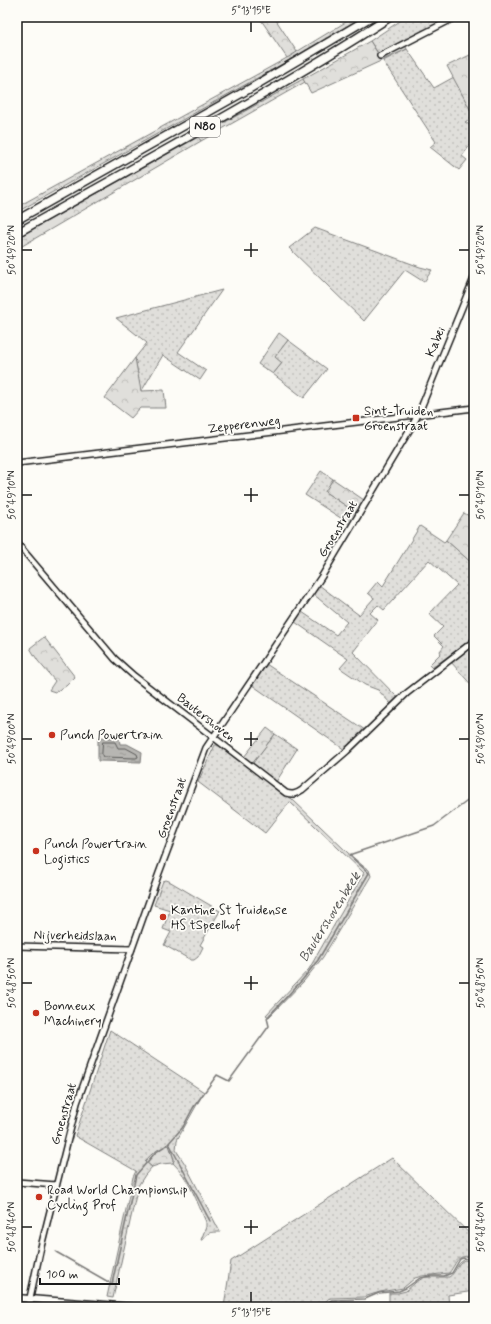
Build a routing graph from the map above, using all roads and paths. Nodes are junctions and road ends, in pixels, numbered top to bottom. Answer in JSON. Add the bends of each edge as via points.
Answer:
{"nodes":[{"id":1,"x":371,"y":17,"type":"edge"},
{"id":2,"x":390,"y":17,"type":"edge"},
{"id":3,"x":456,"y":17,"type":"edge"},
{"id":4,"x":380,"y":56,"type":"dead end"},
{"id":5,"x":17,"y":220,"type":"edge"},
{"id":6,"x":17,"y":233,"type":"edge"},
{"id":7,"x":474,"y":278,"type":"edge"},
{"id":8,"x":474,"y":408,"type":"edge"},
{"id":9,"x":418,"y":415,"type":"junction"},
{"id":10,"x":17,"y":463,"type":"edge"},
{"id":11,"x":17,"y":543,"type":"edge"},
{"id":12,"x":474,"y":641,"type":"edge"},
{"id":13,"x":214,"y":737,"type":"junction"},
{"id":14,"x":17,"y":946,"type":"edge"},
{"id":15,"x":132,"y":949,"type":"junction"},
{"id":16,"x":17,"y":1182,"type":"edge"},
{"id":17,"x":56,"y":1185,"type":"junction"},
{"id":18,"x":17,"y":1298,"type":"edge"},
{"id":19,"x":30,"y":1299,"type":"junction"},
{"id":20,"x":28,"y":1307,"type":"edge"},
{"id":21,"x":131,"y":1307,"type":"edge"}],
"edges":[{"from":1,"to":5,"type":"highway","number":"N80"},
{"from":2,"to":6,"type":"highway","number":"N80","via":[[259,96]]},
{"from":3,"to":4,"type":"street"},
{"from":7,"to":9,"type":"street","name":"Kabei"},
{"from":8,"to":9,"type":"street","name":"Zepperenweg"},
{"from":9,"to":10,"type":"street","name":"Zepperenweg"},
{"from":9,"to":13,"type":"street","name":"Groenstraat","via":[[322,576]]},
{"from":11,"to":13,"type":"street","name":"Bautershoven","via":[[115,658],[134,676]]},
{"from":12,"to":13,"type":"street","name":"Bautershoven","via":[[407,693],[347,751],[297,794],[286,793]]},
{"from":13,"to":15,"type":"street","name":"Groenstraat","via":[[206,748]]},
{"from":14,"to":15,"type":"street","name":"Nijverheidslaan"},
{"from":15,"to":17,"type":"street","name":"Groenstraat","via":[[77,1103]]},
{"from":16,"to":17,"type":"street"},
{"from":17,"to":19,"type":"street","name":"Groenstraat"},
{"from":18,"to":19,"type":"main road"},
{"from":19,"to":20,"type":"street","name":"Groenstraat"},
{"from":19,"to":21,"type":"main road"}]}
